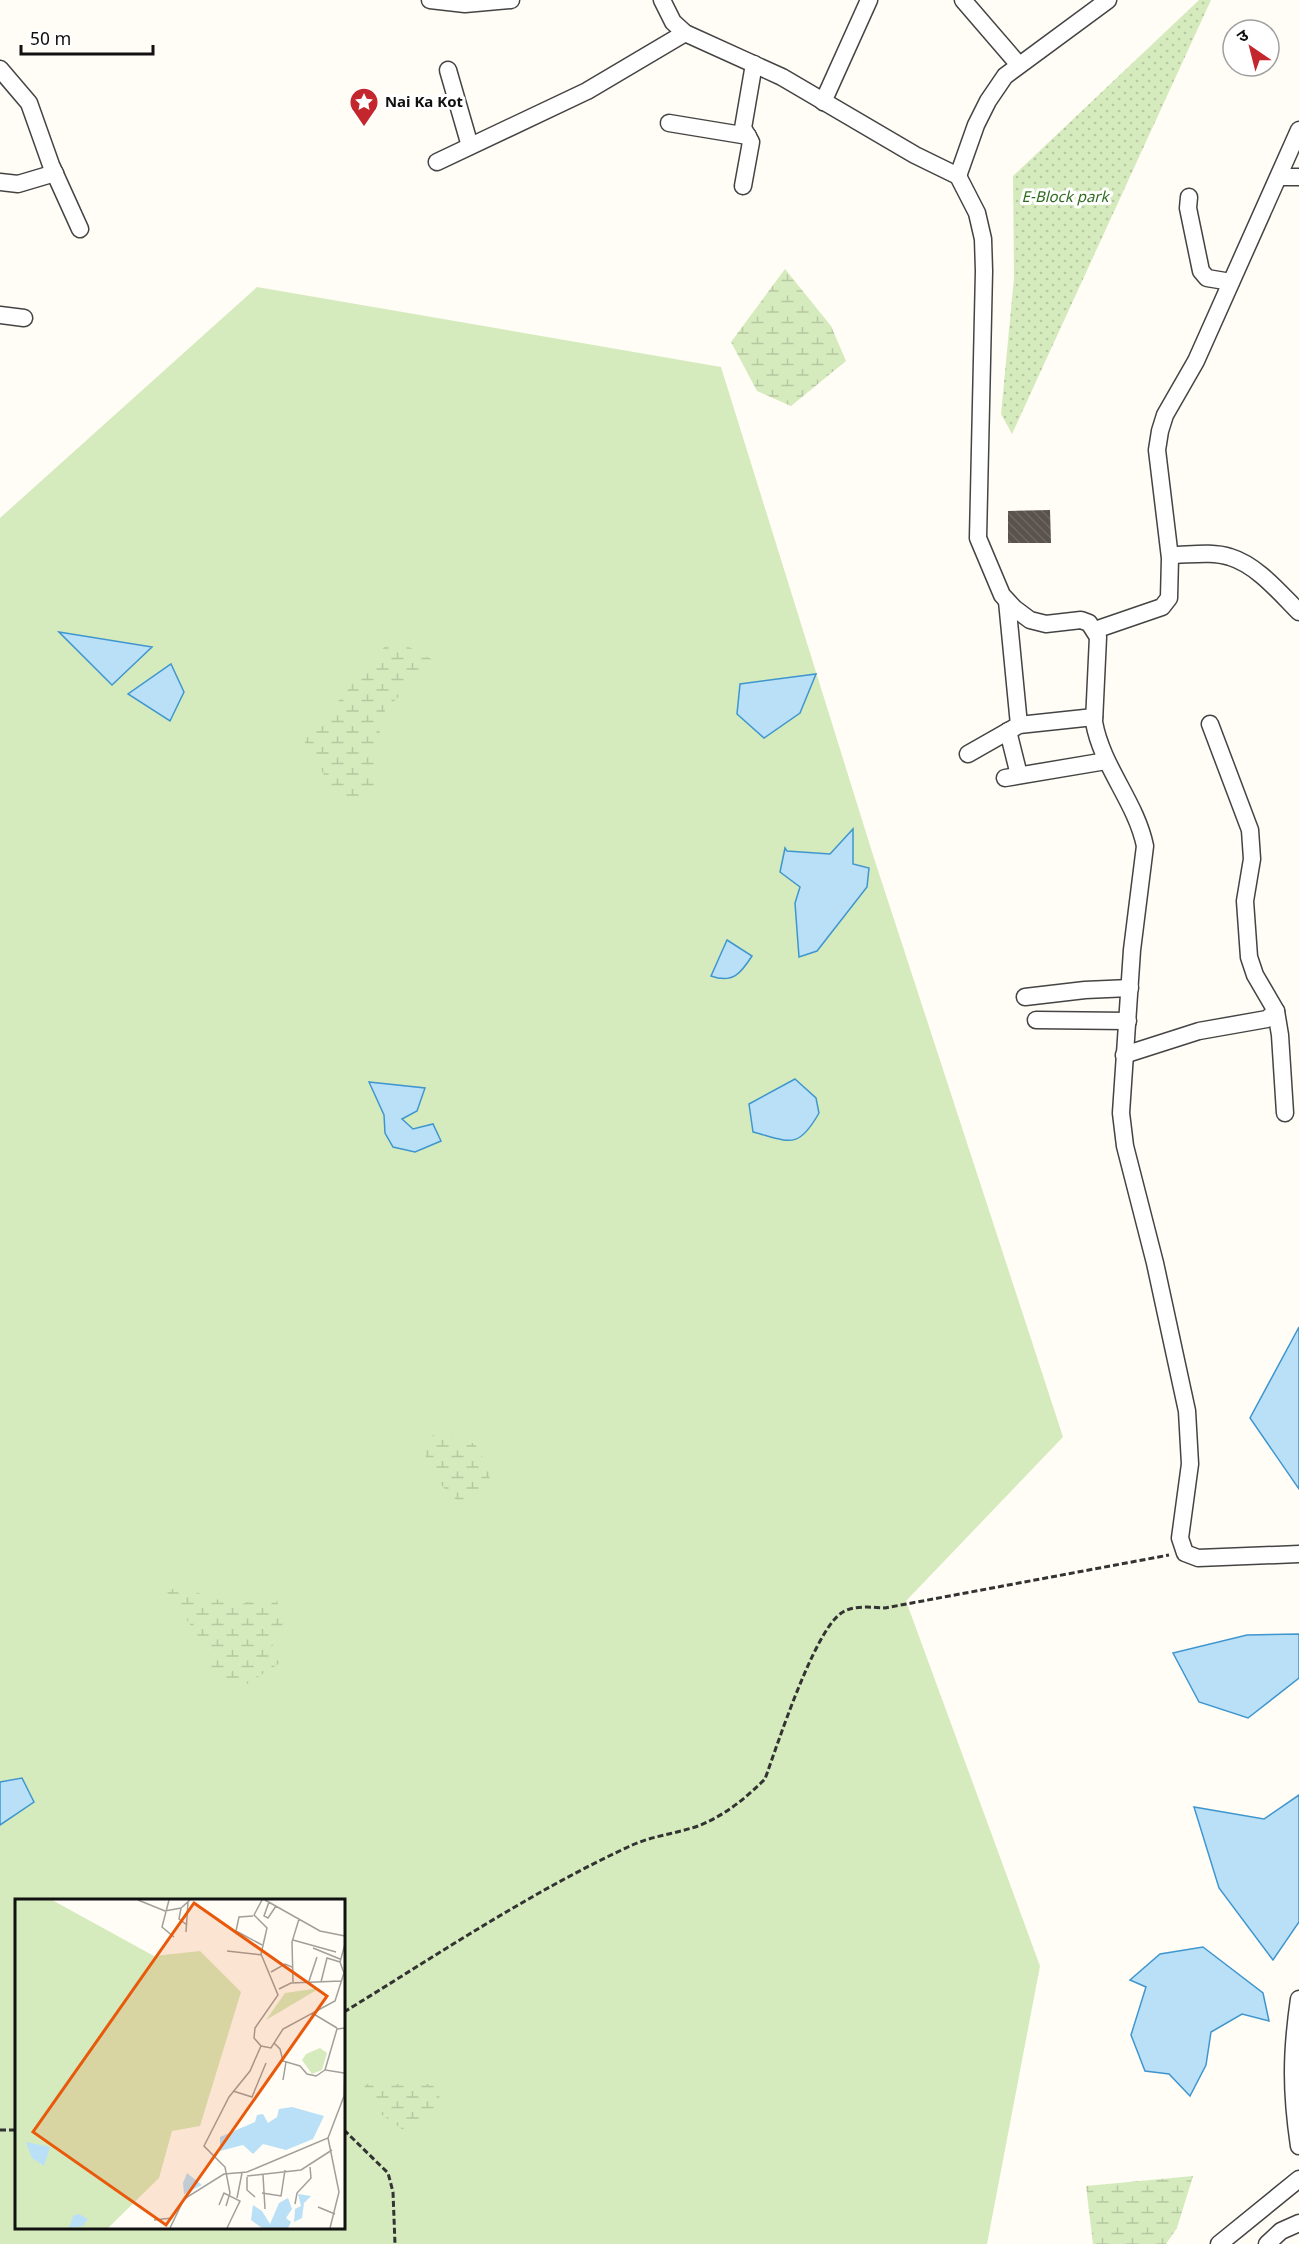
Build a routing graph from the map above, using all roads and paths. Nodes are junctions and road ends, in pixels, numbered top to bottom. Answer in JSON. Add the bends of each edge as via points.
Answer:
{"nodes":[{"id":1,"x":430,"y":0,"type":"edge"},
{"id":2,"x":511,"y":0,"type":"edge"},
{"id":3,"x":662,"y":0,"type":"edge"},
{"id":4,"x":869,"y":0,"type":"edge"},
{"id":5,"x":963,"y":0,"type":"edge"},
{"id":6,"x":1108,"y":0,"type":"edge"},
{"id":7,"x":685,"y":33,"type":"junction"},
{"id":8,"x":754,"y":64,"type":"junction"},
{"id":9,"x":1019,"y":65,"type":"junction"},
{"id":10,"x":0,"y":69,"type":"edge"},
{"id":11,"x":448,"y":70,"type":"dead end"},
{"id":12,"x":823,"y":102,"type":"junction"},
{"id":13,"x":669,"y":123,"type":"dead end"},
{"id":14,"x":1299,"y":130,"type":"edge"},
{"id":15,"x":748,"y":136,"type":"junction"},
{"id":16,"x":470,"y":146,"type":"junction"},
{"id":17,"x":437,"y":162,"type":"dead end"},
{"id":18,"x":54,"y":173,"type":"junction"},
{"id":19,"x":958,"y":176,"type":"junction"},
{"id":20,"x":1280,"y":177,"type":"junction"},
{"id":21,"x":1299,"y":177,"type":"edge"},
{"id":22,"x":0,"y":182,"type":"edge"},
{"id":23,"x":743,"y":186,"type":"dead end"},
{"id":24,"x":1189,"y":197,"type":"dead end"},
{"id":25,"x":80,"y":228,"type":"dead end"},
{"id":26,"x":1231,"y":282,"type":"junction"},
{"id":27,"x":0,"y":315,"type":"edge"},
{"id":28,"x":24,"y":318,"type":"dead end"},
{"id":29,"x":1170,"y":555,"type":"junction"},
{"id":30,"x":1007,"y":601,"type":"junction"},
{"id":31,"x":1299,"y":612,"type":"edge"},
{"id":32,"x":1095,"y":630,"type":"junction"},
{"id":33,"x":1094,"y":717,"type":"junction"},
{"id":34,"x":1210,"y":724,"type":"dead end"},
{"id":35,"x":1013,"y":728,"type":"junction"},
{"id":36,"x":968,"y":754,"type":"dead end"},
{"id":37,"x":1106,"y":761,"type":"junction"},
{"id":38,"x":1130,"y":988,"type":"junction"},
{"id":39,"x":1025,"y":997,"type":"dead end"},
{"id":40,"x":1276,"y":1011,"type":"junction"},
{"id":41,"x":1036,"y":1020,"type":"dead end"},
{"id":42,"x":1128,"y":1021,"type":"junction"},
{"id":43,"x":1124,"y":1055,"type":"junction"},
{"id":44,"x":1285,"y":1113,"type":"dead end"},
{"id":45,"x":1185,"y":1553,"type":"junction"},
{"id":46,"x":1299,"y":1554,"type":"edge"},
{"id":47,"x":1299,"y":1999,"type":"edge"},
{"id":48,"x":345,"y":2011,"type":"edge"},
{"id":49,"x":345,"y":2131,"type":"edge"},
{"id":50,"x":1299,"y":2146,"type":"edge"},
{"id":51,"x":1299,"y":2179,"type":"edge"},
{"id":52,"x":1299,"y":2223,"type":"edge"},
{"id":53,"x":395,"y":2244,"type":"edge"},
{"id":54,"x":1220,"y":2244,"type":"edge"},
{"id":55,"x":1267,"y":2244,"type":"edge"}],
"edges":[{"from":1,"to":2,"type":"street","via":[[465,4]]},
{"from":3,"to":7,"type":"street","via":[[673,22]]},
{"from":4,"to":12,"type":"street"},
{"from":5,"to":9,"type":"street"},
{"from":6,"to":9,"type":"street"},
{"from":7,"to":8,"type":"street"},
{"from":7,"to":16,"type":"street","via":[[587,91]]},
{"from":8,"to":12,"type":"street"},
{"from":8,"to":15,"type":"street","via":[[743,128]]},
{"from":9,"to":19,"type":"street","via":[[1005,76],[988,101]]},
{"from":10,"to":18,"type":"street","via":[[29,103]]},
{"from":11,"to":16,"type":"street"},
{"from":12,"to":19,"type":"street"},
{"from":13,"to":15,"type":"street"},
{"from":14,"to":20,"type":"street"},
{"from":15,"to":23,"type":"street","via":[[751,142]]},
{"from":16,"to":17,"type":"street"},
{"from":18,"to":22,"type":"street","via":[[18,184]]},
{"from":18,"to":25,"type":"street"},
{"from":19,"to":30,"type":"street","via":[[977,213],[983,239],[978,538]]},
{"from":20,"to":21,"type":"street"},
{"from":20,"to":26,"type":"street"},
{"from":24,"to":26,"type":"street","via":[[1202,270],[1207,278]]},
{"from":26,"to":29,"type":"street","via":[[1160,432],[1157,450]]},
{"from":27,"to":28,"type":"street"},
{"from":29,"to":31,"type":"street","via":[[1221,555],[1239,560]]},
{"from":29,"to":32,"type":"street","via":[[1166,603]]},
{"from":30,"to":32,"type":"street","via":[[1030,620],[1046,624],[1081,620]]},
{"from":30,"to":35,"type":"street"},
{"from":32,"to":33,"type":"street","via":[[1098,638]]},
{"from":33,"to":35,"type":"street"},
{"from":33,"to":37,"type":"street"},
{"from":34,"to":40,"type":"street","via":[[1250,830],[1252,859],[1245,901],[1249,957]]},
{"from":35,"to":36,"type":"street"},
{"from":35,"to":37,"type":"street","via":[[1012,777]]},
{"from":37,"to":38,"type":"street","via":[[1142,831],[1145,846]]},
{"from":38,"to":39,"type":"street"},
{"from":38,"to":42,"type":"street"},
{"from":40,"to":43,"type":"street","via":[[1267,1019],[1199,1031]]},
{"from":40,"to":44,"type":"street"},
{"from":41,"to":42,"type":"street"},
{"from":42,"to":43,"type":"street"},
{"from":43,"to":45,"type":"street","via":[[1121,1113],[1125,1146],[1187,1411],[1190,1464],[1180,1538]]},
{"from":45,"to":46,"type":"street","via":[[1198,1558]]},
{"from":45,"to":48,"type":"path","via":[[841,1613],[826,1628],[815,1652],[765,1779],[750,1794],[699,1826],[630,1846],[519,1904]]},
{"from":47,"to":50,"type":"street","via":[[1291,2050]]},
{"from":49,"to":53,"type":"path","via":[[388,2173],[393,2192]]},
{"from":51,"to":54,"type":"street"},
{"from":52,"to":55,"type":"street","via":[[1281,2231]]}]}
